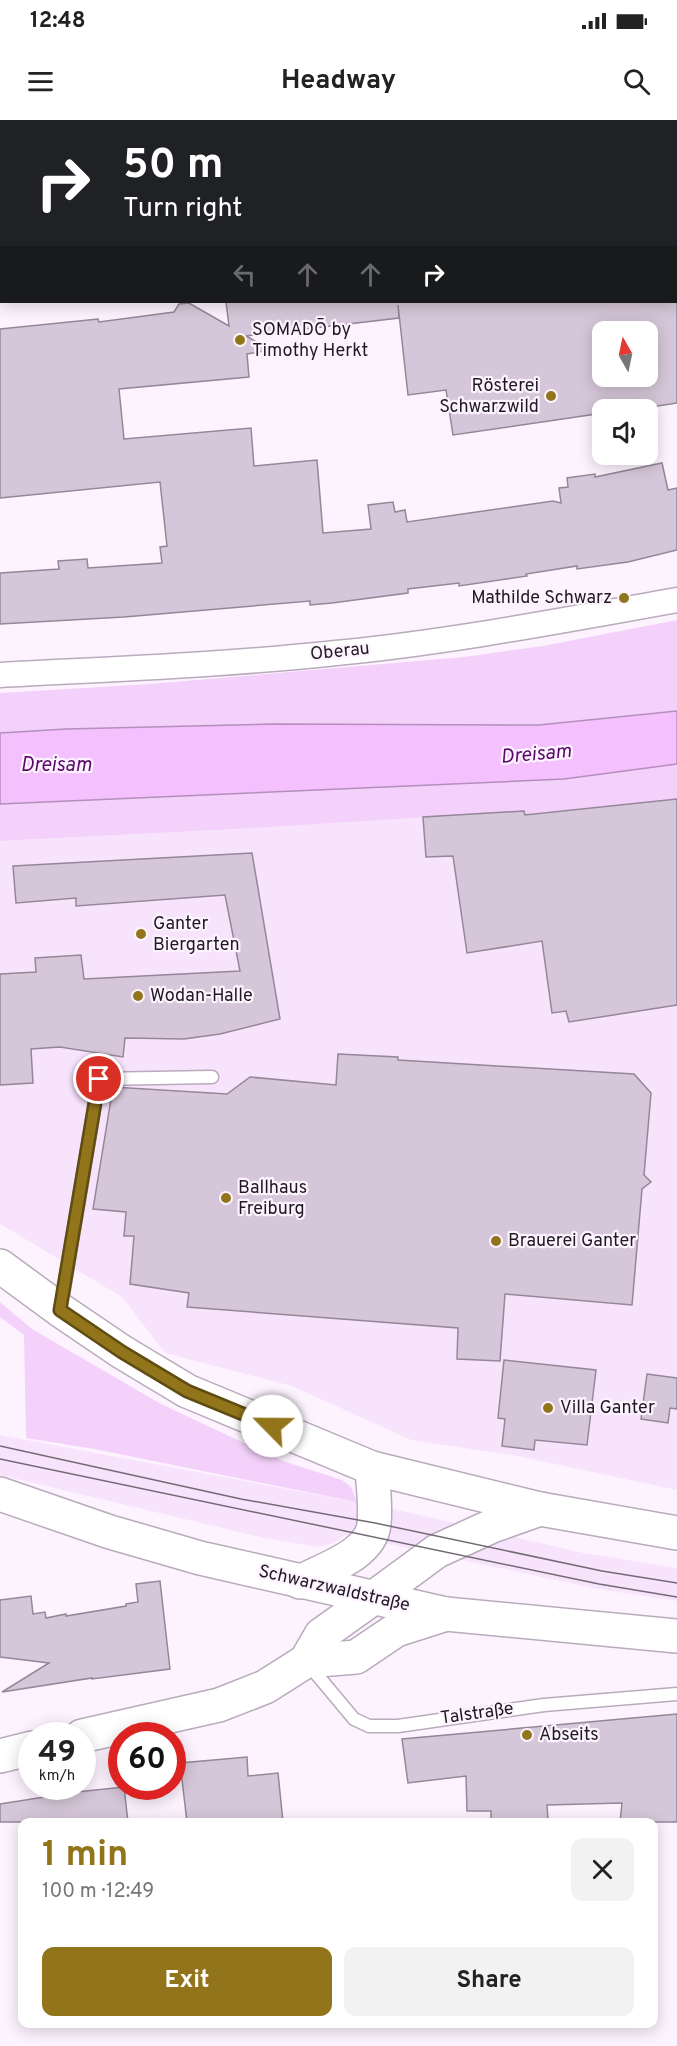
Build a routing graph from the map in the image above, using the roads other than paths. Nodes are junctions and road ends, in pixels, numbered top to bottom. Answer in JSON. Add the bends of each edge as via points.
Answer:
{"nodes":[{"id":1,"x":677,"y":600,"type":"edge"},
{"id":2,"x":0,"y":675,"type":"edge"},
{"id":3,"x":212,"y":1077,"type":"dead end"},
{"id":4,"x":0,"y":1266,"type":"edge"},
{"id":5,"x":60,"y":1310,"type":"junction"},
{"id":6,"x":372,"y":1468,"type":"junction"},
{"id":7,"x":0,"y":1494,"type":"edge"},
{"id":8,"x":540,"y":1509,"type":"junction"},
{"id":9,"x":677,"y":1533,"type":"edge"},
{"id":10,"x":437,"y":1551,"type":"junction"},
{"id":11,"x":300,"y":1581,"type":"junction"},
{"id":12,"x":373,"y":1598,"type":"junction"},
{"id":13,"x":446,"y":1614,"type":"junction"},
{"id":14,"x":677,"y":1636,"type":"edge"},
{"id":15,"x":306,"y":1661,"type":"junction"},
{"id":16,"x":677,"y":1694,"type":"edge"},
{"id":17,"x":96,"y":1733,"type":"edge"},
{"id":18,"x":18,"y":1752,"type":"edge"},
{"id":19,"x":0,"y":1756,"type":"edge"}],
"edges":[{"from":1,"to":2,"type":"street","name":"Oberau","via":[[531,626],[336,653]]},
{"from":3,"to":5,"type":"lane","via":[[99,1079]]},
{"from":4,"to":5,"type":"main road"},
{"from":5,"to":6,"type":"main road","via":[[187,1391]]},
{"from":6,"to":8,"type":"main road"},
{"from":6,"to":11,"type":"main road","via":[[372,1536],[359,1552]]},
{"from":7,"to":11,"type":"main road","name":"Schwarzwaldstraße","via":[[110,1532]]},
{"from":8,"to":9,"type":"main road"},
{"from":8,"to":10,"type":"main road"},
{"from":10,"to":12,"type":"main road"},
{"from":10,"to":13,"type":"main road","via":[[429,1578]]},
{"from":11,"to":12,"type":"main road","name":"Schwarzwaldstraße"},
{"from":12,"to":13,"type":"main road","name":"Schwarzwaldstraße"},
{"from":12,"to":15,"type":"main road","via":[[321,1635]]},
{"from":13,"to":14,"type":"main road","name":"Schwarzwaldstraße"},
{"from":13,"to":15,"type":"main road","via":[[396,1630],[356,1656]]},
{"from":15,"to":16,"type":"lane","name":"Talstraße","via":[[354,1719],[369,1726]]},
{"from":15,"to":17,"type":"main road","via":[[265,1687],[219,1706]]},
{"from":18,"to":19,"type":"main road"}]}
